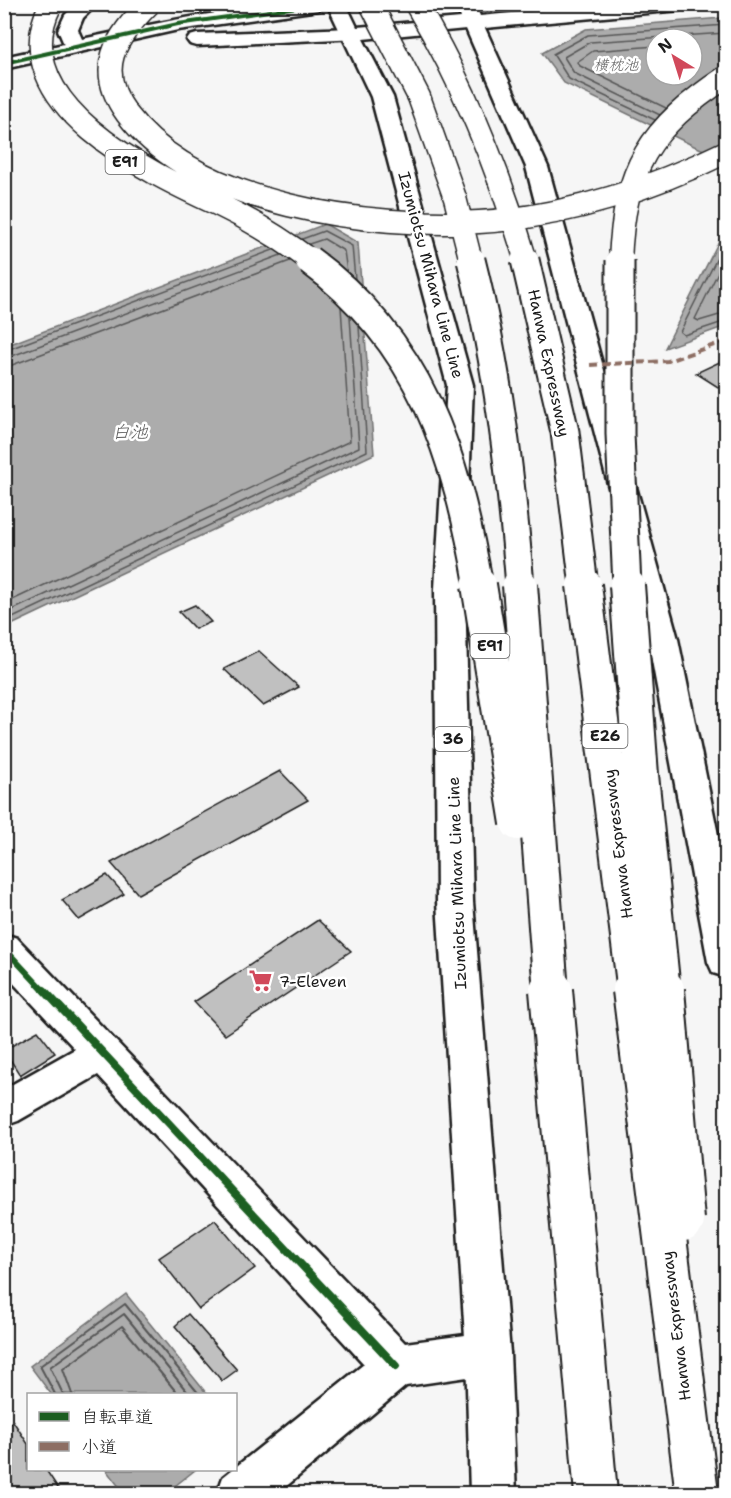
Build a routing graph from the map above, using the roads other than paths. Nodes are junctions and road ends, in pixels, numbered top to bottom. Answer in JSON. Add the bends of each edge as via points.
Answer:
{"nodes":[{"id":1,"x":51,"y":4,"type":"edge"},
{"id":2,"x":88,"y":4,"type":"edge"},
{"id":3,"x":149,"y":4,"type":"edge"},
{"id":4,"x":319,"y":4,"type":"edge"},
{"id":5,"x":336,"y":4,"type":"edge"},
{"id":6,"x":371,"y":4,"type":"edge"},
{"id":7,"x":416,"y":4,"type":"edge"},
{"id":8,"x":680,"y":4,"type":"edge"},
{"id":9,"x":468,"y":13,"type":"edge"},
{"id":10,"x":351,"y":34,"type":"junction"},
{"id":11,"x":75,"y":46,"type":"junction"},
{"id":12,"x":4,"y":63,"type":"edge"},
{"id":13,"x":726,"y":77,"type":"edge"},
{"id":14,"x":25,"y":82,"type":"dead end"},
{"id":15,"x":44,"y":112,"type":"dead end"},
{"id":16,"x":726,"y":152,"type":"edge"},
{"id":17,"x":4,"y":948,"type":"edge"},
{"id":18,"x":726,"y":962,"type":"edge"},
{"id":19,"x":102,"y":1053,"type":"junction"},
{"id":20,"x":557,"y":1070,"type":"junction"},
{"id":21,"x":4,"y":1109,"type":"edge"},
{"id":22,"x":488,"y":1353,"type":"junction"},
{"id":23,"x":396,"y":1366,"type":"junction"},
{"id":24,"x":692,"y":1453,"type":"junction"},
{"id":25,"x":240,"y":1494,"type":"edge"},
{"id":26,"x":493,"y":1494,"type":"edge"},
{"id":27,"x":596,"y":1494,"type":"edge"},
{"id":28,"x":697,"y":1494,"type":"edge"}],
"edges":[{"from":1,"to":14,"type":"main road","via":[[27,32],[20,52]]},
{"from":2,"to":11,"type":"main road","via":[[75,15],[68,30]]},
{"from":3,"to":16,"type":"main road","number":"E91","bridge":true,"via":[[119,37],[111,56],[114,95],[124,111],[156,144],[178,159],[239,188],[279,201],[403,222],[539,216],[634,193]]},
{"from":4,"to":11,"type":"main road","via":[[178,24]]},
{"from":5,"to":10,"type":"main road","name":"Izumiotsu Mihara Line Line","number":"36"},
{"from":6,"to":20,"type":"main road","bridge":true,"via":[[414,90],[444,164],[469,247],[503,427]]},
{"from":7,"to":24,"type":"main road","name":"Hanwa Expressway","number":"E26","bridge":true,"via":[[459,79],[495,161],[545,330],[565,432]]},
{"from":8,"to":9,"type":"main road"},
{"from":9,"to":10,"type":"main road"},
{"from":9,"to":18,"type":"main road","via":[[537,167],[663,639]]},
{"from":10,"to":11,"type":"main road"},
{"from":10,"to":22,"type":"main road","name":"Izumiotsu Mihara Line Line","number":"36","via":[[382,97],[460,385],[450,589],[455,902]]},
{"from":11,"to":12,"type":"main road"},
{"from":13,"to":24,"type":"main road","bridge":true,"via":[[677,113],[641,158],[624,213],[619,295],[619,418],[626,573],[650,872],[680,1141]]},
{"from":15,"to":20,"type":"main road","number":"E91","bridge":true,"via":[[102,151],[241,216],[319,266],[358,300],[389,337],[420,385],[450,459],[480,585]]},
{"from":17,"to":19,"type":"main road"},
{"from":19,"to":21,"type":"main road"},
{"from":19,"to":23,"type":"main road"},
{"from":20,"to":27,"type":"main road","bridge":true},
{"from":22,"to":23,"type":"main road"},
{"from":22,"to":26,"type":"main road","name":"Izumiotsu Mihara Line Line","number":"36"},
{"from":23,"to":25,"type":"main road"},
{"from":24,"to":28,"type":"main road","name":"Hanwa Expressway","number":"E26","bridge":true}]}
